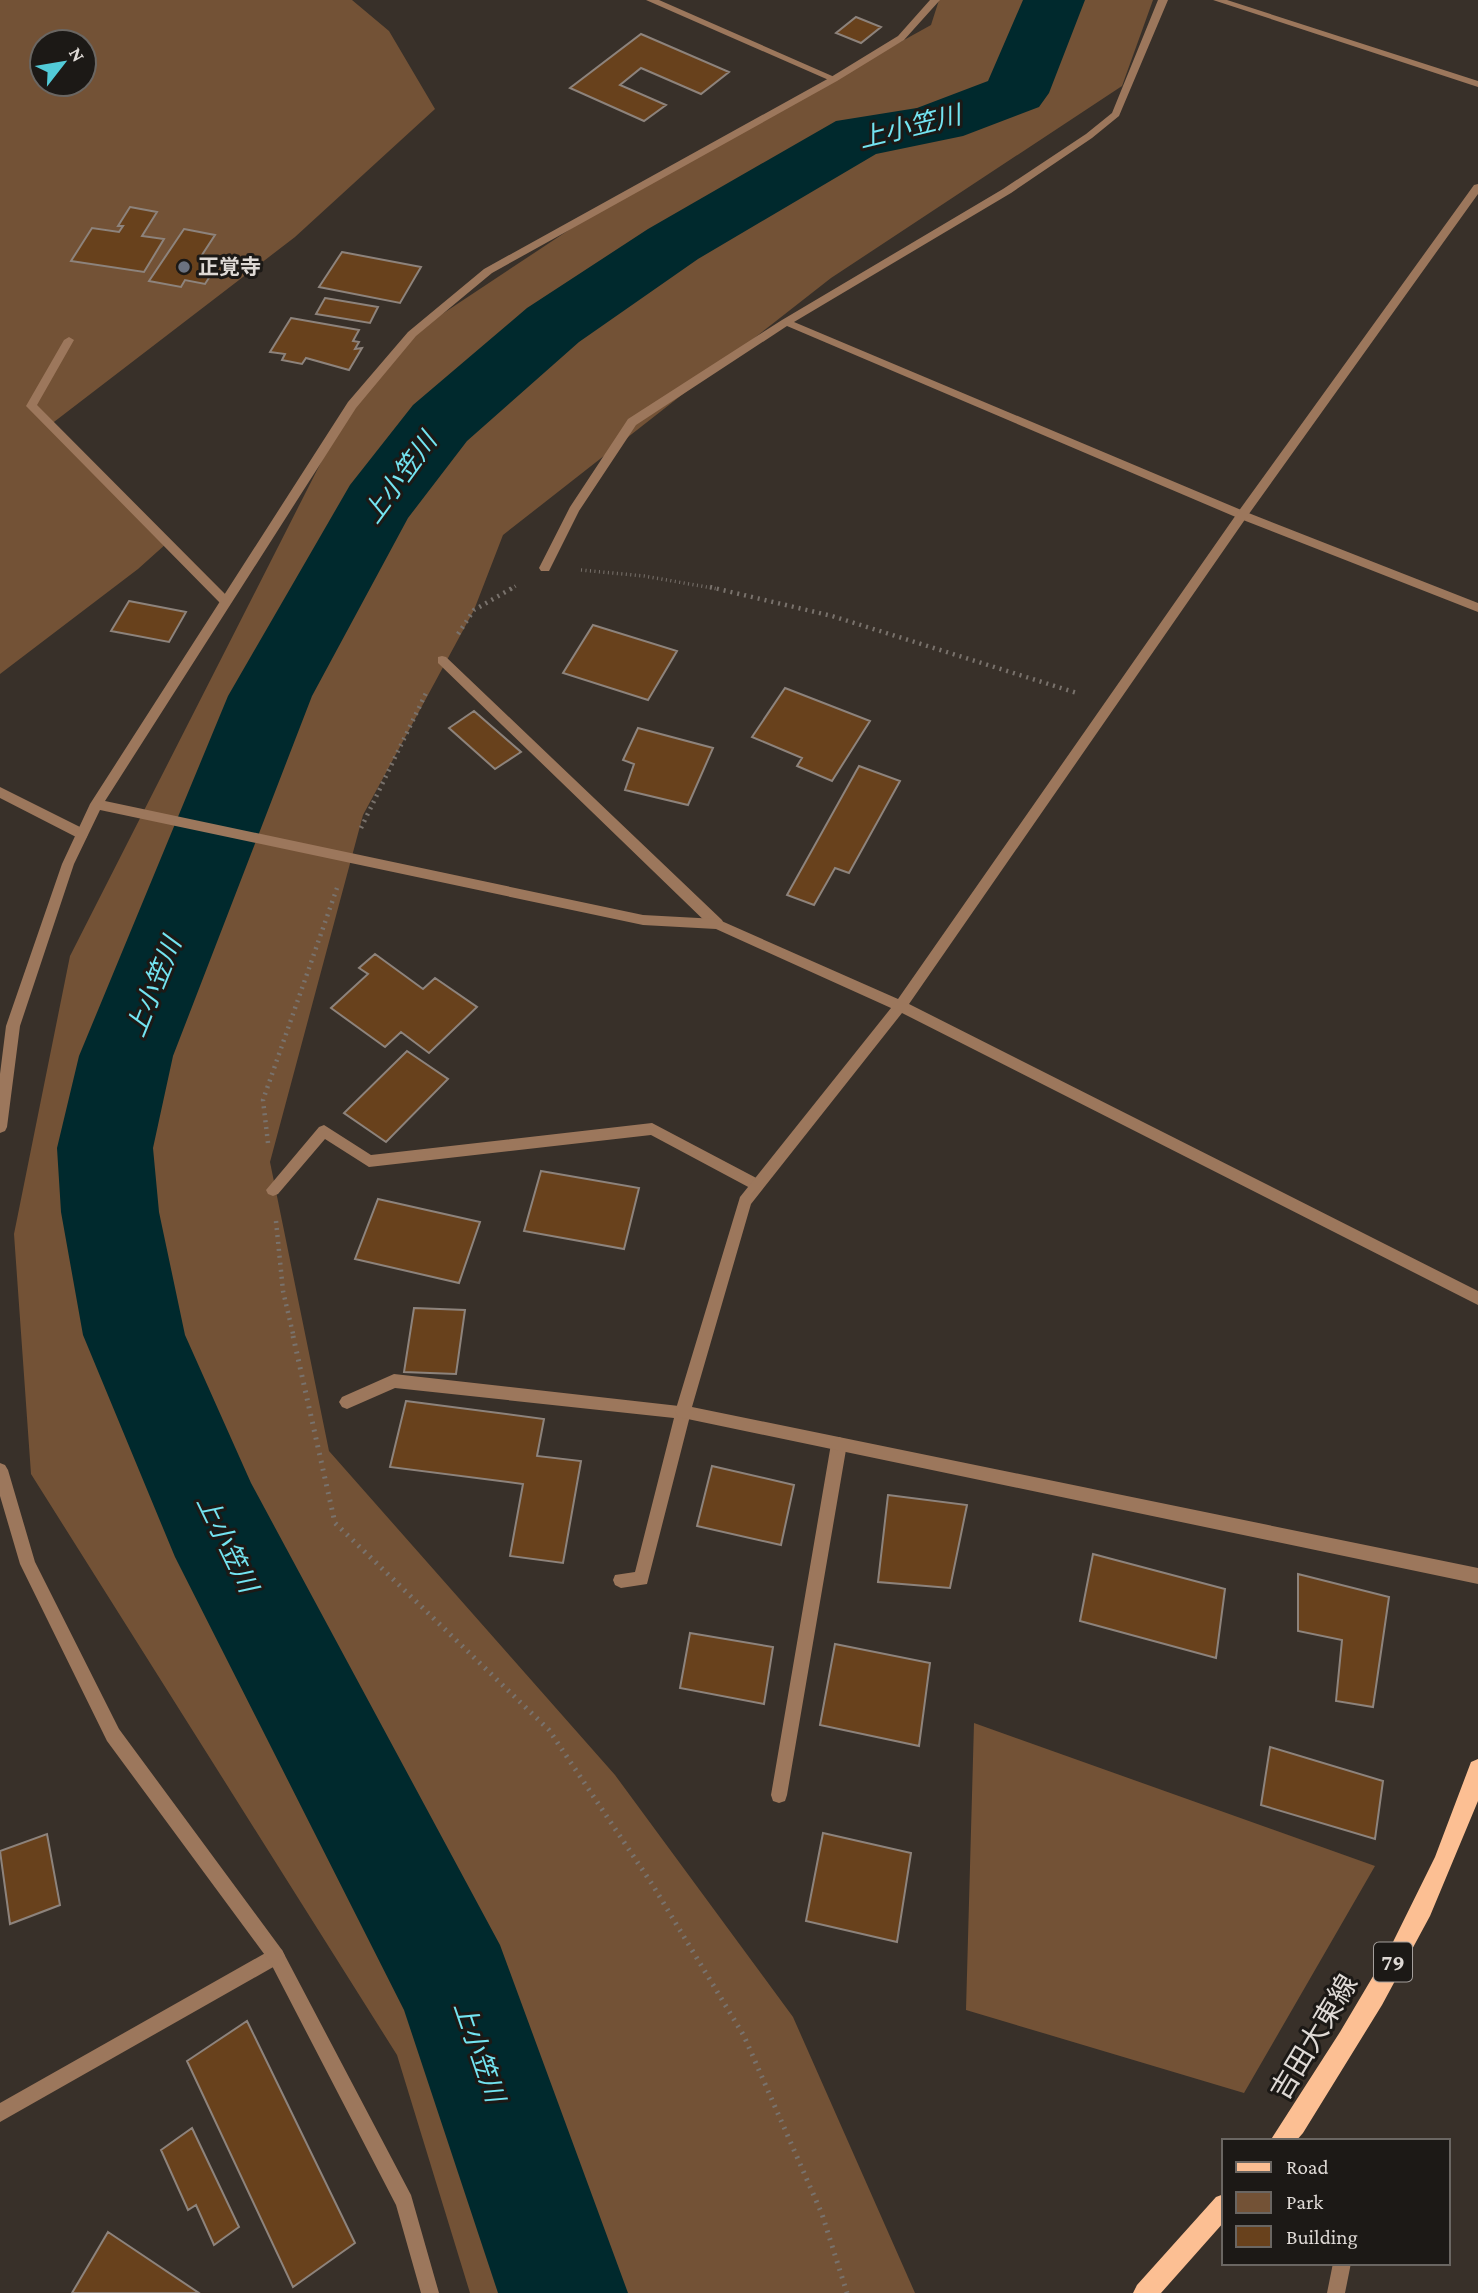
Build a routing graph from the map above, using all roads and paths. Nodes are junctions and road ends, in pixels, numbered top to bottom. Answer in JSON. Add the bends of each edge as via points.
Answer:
{"nodes":[{"id":1,"x":651,"y":0,"type":"edge"},
{"id":2,"x":935,"y":0,"type":"edge"},
{"id":3,"x":1163,"y":0,"type":"edge"},
{"id":4,"x":1218,"y":0,"type":"edge"},
{"id":5,"x":834,"y":79,"type":"junction"},
{"id":6,"x":1478,"y":84,"type":"edge"},
{"id":7,"x":1478,"y":187,"type":"edge"},
{"id":8,"x":786,"y":322,"type":"junction"},
{"id":9,"x":69,"y":340,"type":"dead end"},
{"id":10,"x":1242,"y":515,"type":"junction"},
{"id":11,"x":545,"y":568,"type":"junction"},
{"id":12,"x":226,"y":602,"type":"junction"},
{"id":13,"x":1478,"y":608,"type":"edge"},
{"id":14,"x":442,"y":660,"type":"junction"},
{"id":15,"x":1111,"y":703,"type":"junction"},
{"id":16,"x":0,"y":792,"type":"edge"},
{"id":17,"x":96,"y":804,"type":"junction"},
{"id":18,"x":82,"y":834,"type":"junction"},
{"id":19,"x":348,"y":857,"type":"junction"},
{"id":20,"x":717,"y":924,"type":"junction"},
{"id":21,"x":900,"y":1006,"type":"junction"},
{"id":22,"x":0,"y":1127,"type":"edge"},
{"id":23,"x":757,"y":1185,"type":"junction"},
{"id":24,"x":273,"y":1190,"type":"junction"},
{"id":25,"x":1478,"y":1298,"type":"edge"},
{"id":26,"x":347,"y":1402,"type":"dead end"},
{"id":27,"x":683,"y":1412,"type":"junction"},
{"id":28,"x":839,"y":1444,"type":"junction"},
{"id":29,"x":0,"y":1470,"type":"edge"},
{"id":30,"x":1478,"y":1576,"type":"edge"},
{"id":31,"x":621,"y":1580,"type":"dead end"},
{"id":32,"x":1478,"y":1769,"type":"edge"},
{"id":33,"x":779,"y":1795,"type":"dead end"},
{"id":34,"x":276,"y":1956,"type":"junction"},
{"id":35,"x":0,"y":2113,"type":"edge"},
{"id":36,"x":1292,"y":2136,"type":"edge"},
{"id":37,"x":1222,"y":2207,"type":"edge"},
{"id":38,"x":1342,"y":2265,"type":"edge"},
{"id":39,"x":430,"y":2293,"type":"edge"},
{"id":40,"x":846,"y":2293,"type":"edge"},
{"id":41,"x":1145,"y":2293,"type":"edge"},
{"id":42,"x":1336,"y":2293,"type":"edge"}],
"edges":[{"from":1,"to":5,"type":"street"},
{"from":2,"to":5,"type":"street","via":[[901,38]]},
{"from":3,"to":8,"type":"street","via":[[1116,114],[1007,191]]},
{"from":4,"to":6,"type":"street"},
{"from":5,"to":12,"type":"street","via":[[488,271],[412,334],[352,405]]},
{"from":7,"to":10,"type":"street"},
{"from":8,"to":10,"type":"street"},
{"from":8,"to":11,"type":"street","via":[[632,422],[574,510]]},
{"from":9,"to":12,"type":"street","via":[[31,406]]},
{"from":10,"to":13,"type":"street"},
{"from":10,"to":15,"type":"street"},
{"from":11,"to":14,"type":"path","via":[[474,610]]},
{"from":11,"to":15,"type":"path","via":[[614,572],[764,598]]},
{"from":12,"to":17,"type":"street"},
{"from":14,"to":19,"type":"path"},
{"from":14,"to":20,"type":"street"},
{"from":15,"to":21,"type":"street"},
{"from":16,"to":18,"type":"street"},
{"from":17,"to":18,"type":"street"},
{"from":17,"to":19,"type":"street"},
{"from":18,"to":22,"type":"street","via":[[13,1026]]},
{"from":19,"to":20,"type":"street","via":[[643,920]]},
{"from":19,"to":24,"type":"path","via":[[263,1100]]},
{"from":20,"to":21,"type":"street"},
{"from":21,"to":23,"type":"street"},
{"from":21,"to":25,"type":"street"},
{"from":23,"to":24,"type":"street","via":[[652,1129],[369,1161],[324,1131]]},
{"from":23,"to":27,"type":"street","via":[[745,1201]]},
{"from":24,"to":40,"type":"path","via":[[283,1291],[335,1522],[549,1731],[652,1884],[744,2036],[822,2214]]},
{"from":26,"to":27,"type":"street","via":[[394,1381]]},
{"from":27,"to":28,"type":"street"},
{"from":27,"to":31,"type":"street","via":[[641,1579]]},
{"from":28,"to":30,"type":"street"},
{"from":28,"to":33,"type":"street"},
{"from":29,"to":34,"type":"street","via":[[28,1564],[113,1735]]},
{"from":32,"to":36,"type":"main road","name":"吉田大東線","number":"79","via":[[1418,1916],[1366,2014]]},
{"from":34,"to":35,"type":"street"},
{"from":34,"to":39,"type":"street","via":[[404,2202]]},
{"from":37,"to":41,"type":"main road"},
{"from":38,"to":42,"type":"street"}]}
